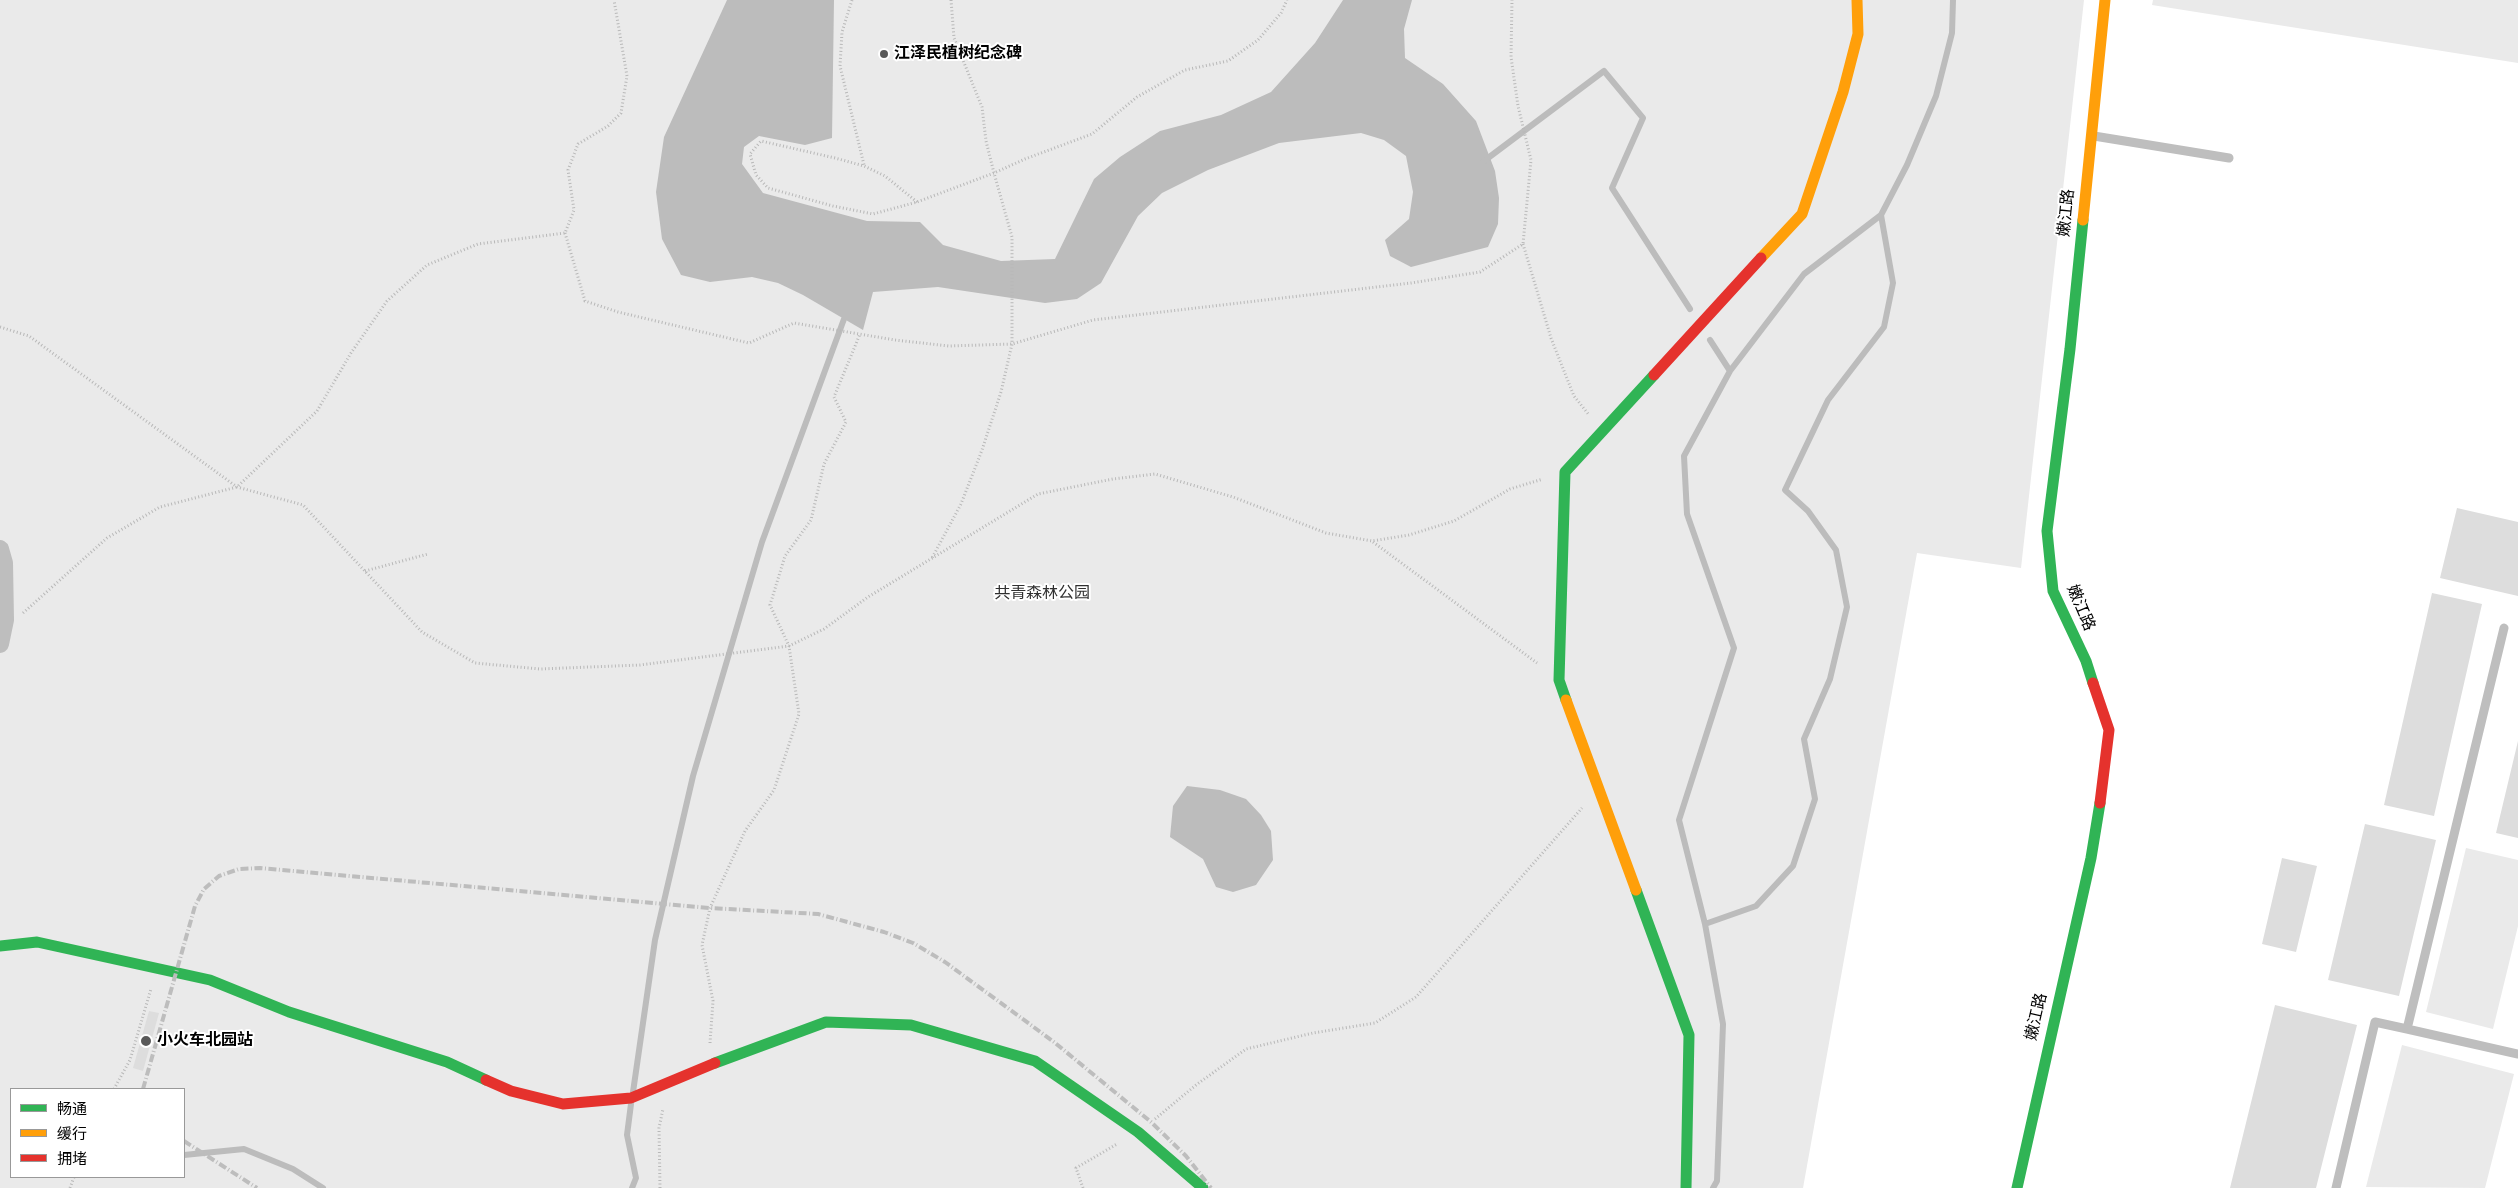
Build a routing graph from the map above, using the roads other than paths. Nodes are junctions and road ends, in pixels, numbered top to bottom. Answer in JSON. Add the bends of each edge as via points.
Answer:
{"nodes":[{"id":1,"x":1857,"y":0,"type":"edge"},
{"id":2,"x":2105,"y":0,"type":"edge"},
{"id":3,"x":2091,"y":136,"type":"junction"},
{"id":4,"x":2228,"y":158,"type":"dead end"},
{"id":5,"x":0,"y":549,"type":"edge"},
{"id":6,"x":2504,"y":628,"type":"dead end"},
{"id":7,"x":1,"y":638,"type":"edge"},
{"id":8,"x":0,"y":946,"type":"edge"},
{"id":9,"x":2407,"y":1029,"type":"junction"},
{"id":10,"x":2518,"y":1054,"type":"edge"},
{"id":11,"x":1203,"y":1188,"type":"edge"},
{"id":12,"x":1686,"y":1188,"type":"edge"},
{"id":13,"x":2016,"y":1188,"type":"edge"},
{"id":14,"x":2336,"y":1188,"type":"edge"}],
"edges":[{"from":1,"to":12,"type":"street","via":[[1858,34],[1846,82],[1802,214],[1565,472],[1559,680],[1689,1035]]},
{"from":2,"to":3,"type":"street","name":"嫩江路"},
{"from":3,"to":4,"type":"lane"},
{"from":3,"to":13,"type":"street","name":"嫩江路","via":[[2070,349],[2047,531],[2054,591],[2086,661],[2109,730],[2091,858]]},
{"from":5,"to":7,"type":"street","via":[[4,563],[5,620]]},
{"from":6,"to":9,"type":"lane"},
{"from":8,"to":11,"type":"street","via":[[36,942],[210,980],[289,1012],[447,1062],[511,1091],[563,1104],[631,1098],[826,1022],[911,1025],[1035,1062],[1138,1132]]},
{"from":9,"to":10,"type":"lane"},
{"from":9,"to":14,"type":"lane","via":[[2375,1022]]}]}
